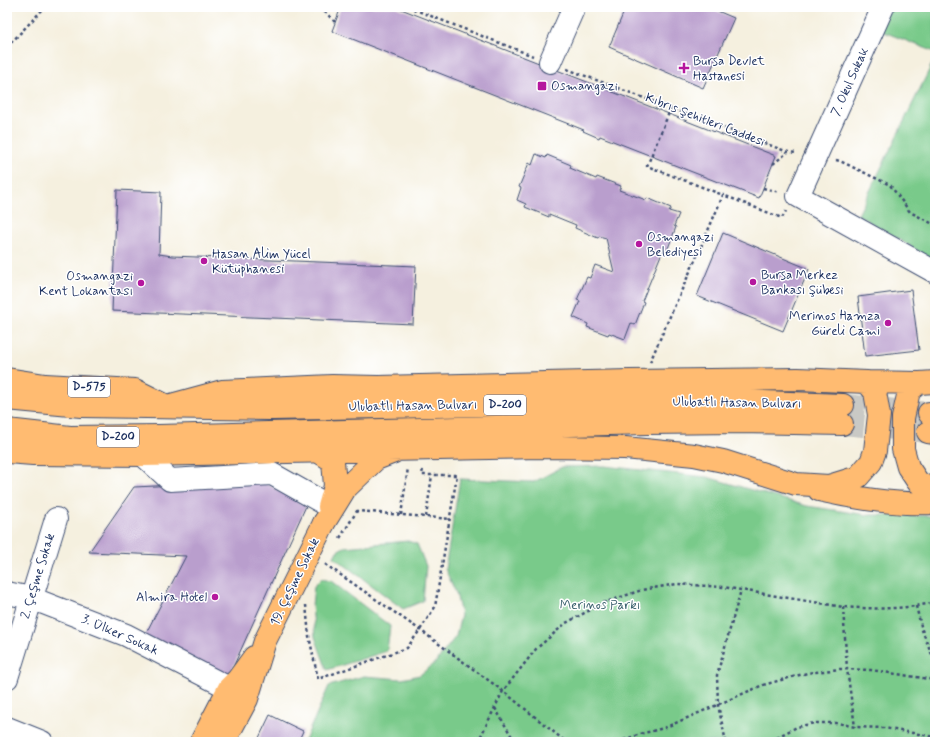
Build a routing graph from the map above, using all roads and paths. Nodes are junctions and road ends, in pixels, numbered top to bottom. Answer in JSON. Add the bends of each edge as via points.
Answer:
{"nodes":[{"id":1,"x":45,"y":7,"type":"edge"},
{"id":2,"x":320,"y":7,"type":"edge"},
{"id":3,"x":408,"y":7,"type":"edge"},
{"id":4,"x":574,"y":7,"type":"edge"},
{"id":5,"x":883,"y":7,"type":"edge"},
{"id":6,"x":335,"y":22,"type":"dead end"},
{"id":7,"x":7,"y":47,"type":"edge"},
{"id":8,"x":550,"y":62,"type":"junction"},
{"id":9,"x":671,"y":108,"type":"junction"},
{"id":10,"x":788,"y":152,"type":"junction"},
{"id":11,"x":816,"y":157,"type":"junction"},
{"id":12,"x":773,"y":164,"type":"dead end"},
{"id":13,"x":723,"y":195,"type":"junction"},
{"id":14,"x":798,"y":196,"type":"junction"},
{"id":15,"x":935,"y":225,"type":"edge"},
{"id":16,"x":935,"y":272,"type":"edge"},
{"id":17,"x":7,"y":379,"type":"edge"},
{"id":18,"x":643,"y":381,"type":"junction"},
{"id":19,"x":867,"y":382,"type":"junction"},
{"id":20,"x":927,"y":383,"type":"edge"},
{"id":21,"x":7,"y":399,"type":"edge"},
{"id":22,"x":167,"y":406,"type":"junction"},
{"id":23,"x":7,"y":430,"type":"edge"},
{"id":24,"x":229,"y":434,"type":"junction"},
{"id":25,"x":401,"y":449,"type":"junction"},
{"id":26,"x":7,"y":452,"type":"edge"},
{"id":27,"x":319,"y":452,"type":"junction"},
{"id":28,"x":33,"y":454,"type":"junction"},
{"id":29,"x":143,"y":455,"type":"junction"},
{"id":30,"x":432,"y":475,"type":"junction"},
{"id":31,"x":796,"y":484,"type":"junction"},
{"id":32,"x":935,"y":492,"type":"edge"},
{"id":33,"x":935,"y":503,"type":"edge"},
{"id":34,"x":327,"y":515,"type":"junction"},
{"id":35,"x":400,"y":515,"type":"junction"},
{"id":36,"x":426,"y":517,"type":"junction"},
{"id":37,"x":56,"y":519,"type":"dead end"},
{"id":38,"x":450,"y":519,"type":"junction"},
{"id":39,"x":336,"y":543,"type":"dead end"},
{"id":40,"x":320,"y":569,"type":"dead end"},
{"id":41,"x":741,"y":590,"type":"junction"},
{"id":42,"x":7,"y":593,"type":"edge"},
{"id":43,"x":31,"y":598,"type":"junction"},
{"id":44,"x":306,"y":601,"type":"dead end"},
{"id":45,"x":935,"y":602,"type":"edge"},
{"id":46,"x":916,"y":606,"type":"junction"},
{"id":47,"x":843,"y":607,"type":"junction"},
{"id":48,"x":420,"y":630,"type":"junction"},
{"id":49,"x":265,"y":641,"type":"junction"},
{"id":50,"x":935,"y":662,"type":"edge"},
{"id":51,"x":847,"y":669,"type":"junction"},
{"id":52,"x":7,"y":678,"type":"edge"},
{"id":53,"x":935,"y":680,"type":"edge"},
{"id":54,"x":229,"y":688,"type":"junction"},
{"id":55,"x":503,"y":691,"type":"junction"},
{"id":56,"x":718,"y":704,"type":"junction"},
{"id":57,"x":495,"y":708,"type":"junction"},
{"id":58,"x":855,"y":727,"type":"junction"},
{"id":59,"x":7,"y":728,"type":"edge"},
{"id":60,"x":935,"y":737,"type":"edge"},
{"id":61,"x":42,"y":742,"type":"edge"},
{"id":62,"x":201,"y":742,"type":"edge"},
{"id":63,"x":224,"y":742,"type":"edge"},
{"id":64,"x":478,"y":742,"type":"edge"},
{"id":65,"x":515,"y":742,"type":"edge"},
{"id":66,"x":566,"y":742,"type":"edge"},
{"id":67,"x":618,"y":742,"type":"edge"},
{"id":68,"x":726,"y":742,"type":"edge"},
{"id":69,"x":773,"y":742,"type":"edge"}],
"edges":[{"from":1,"to":7,"type":"path"},
{"from":2,"to":6,"type":"path"},
{"from":3,"to":8,"type":"path","name":"Kıbrıs Şehitleri Caddesi"},
{"from":4,"to":8,"type":"street"},
{"from":5,"to":11,"type":"street","name":"7. Okul Sokak"},
{"from":8,"to":9,"type":"path","name":"Kıbrıs Şehitleri Caddesi"},
{"from":9,"to":10,"type":"path","name":"Kıbrıs Şehitleri Caddesi"},
{"from":9,"to":13,"type":"path","via":[[647,166]]},
{"from":10,"to":11,"type":"path","name":"Kıbrıs Şehitleri Caddesi"},
{"from":10,"to":12,"type":"path"},
{"from":11,"to":14,"type":"street"},
{"from":11,"to":15,"type":"path","name":"Kıbrıs Şehitleri Caddesi","via":[[840,161],[890,185],[910,212]]},
{"from":13,"to":14,"type":"path","via":[[782,218]]},
{"from":13,"to":18,"type":"path"},
{"from":14,"to":16,"type":"street"},
{"from":17,"to":22,"type":"main road","number":"D-575","via":[[45,385],[135,390]]},
{"from":18,"to":19,"type":"main road","via":[[798,379]]},
{"from":18,"to":22,"type":"main road","via":[[332,386],[222,391]]},
{"from":19,"to":20,"type":"main road"},
{"from":19,"to":31,"type":"main road","via":[[875,392],[879,415],[875,451],[871,462],[858,477],[829,486]]},
{"from":20,"to":32,"type":"main road","via":[[909,391],[903,418],[903,449],[908,467],[918,482]]},
{"from":21,"to":22,"type":"main road","name":"Ulubatlı Hasan Bulvarı","number":"D-200","via":[[82,406]]},
{"from":22,"to":24,"type":"main road","name":"Ulubatlı Hasan Bulvarı","number":"D-200","via":[[273,409],[732,401],[842,414],[739,422]]},
{"from":23,"to":24,"type":"main road","name":"Ulubatlı Hasan Bulvarı","number":"D-200","via":[[70,437]]},
{"from":24,"to":28,"type":"main road"},
{"from":25,"to":27,"type":"main road"},
{"from":25,"to":31,"type":"main road","via":[[625,448],[701,456]]},
{"from":25,"to":34,"type":"main road","via":[[376,459],[345,489]]},
{"from":26,"to":28,"type":"main road"},
{"from":27,"to":29,"type":"main road"},
{"from":27,"to":34,"type":"main road","via":[[333,461],[336,486]]},
{"from":28,"to":29,"type":"main road"},
{"from":29,"to":34,"type":"street","via":[[170,480],[272,474]]},
{"from":30,"to":35,"type":"path","via":[[422,475],[423,468],[408,468]]},
{"from":30,"to":36,"type":"path"},
{"from":30,"to":38,"type":"path","via":[[457,475]]},
{"from":31,"to":33,"type":"main road","via":[[847,496],[897,502]]},
{"from":34,"to":49,"type":"main road","name":"19. Çeşme Sokak"},
{"from":35,"to":36,"type":"path"},
{"from":35,"to":39,"type":"path","via":[[357,512]]},
{"from":36,"to":38,"type":"path"},
{"from":37,"to":43,"type":"street","name":"2. Çeşme Sokak"},
{"from":38,"to":48,"type":"path","via":[[435,607]]},
{"from":40,"to":48,"type":"path","via":[[324,563]]},
{"from":41,"to":47,"type":"path"},
{"from":41,"to":55,"type":"path","via":[[676,584],[642,590],[604,603],[566,623],[536,649]]},
{"from":41,"to":56,"type":"path","via":[[717,675]]},
{"from":42,"to":43,"type":"street","name":"3. Ülker Sokak"},
{"from":43,"to":52,"type":"street","name":"2. Çeşme Sokak"},
{"from":43,"to":54,"type":"street","name":"3. Ülker Sokak","via":[[126,635]]},
{"from":44,"to":48,"type":"path","via":[[309,636],[318,679],[407,648]]},
{"from":45,"to":46,"type":"path"},
{"from":46,"to":47,"type":"path"},
{"from":46,"to":50,"type":"path","via":[[922,630]]},
{"from":47,"to":51,"type":"path"},
{"from":48,"to":55,"type":"path"},
{"from":49,"to":54,"type":"main road","name":"19. Çeşme Sokak"},
{"from":49,"to":63,"type":"main road","name":"19. Çeşme Sokak","via":[[247,699]]},
{"from":51,"to":53,"type":"path"},
{"from":51,"to":56,"type":"path","via":[[807,673],[763,685]]},
{"from":51,"to":58,"type":"path"},
{"from":54,"to":62,"type":"main road","name":"19. Çeşme Sokak"},
{"from":55,"to":57,"type":"path"},
{"from":55,"to":66,"type":"path"},
{"from":56,"to":67,"type":"path","via":[[664,728]]},
{"from":56,"to":68,"type":"path"},
{"from":57,"to":64,"type":"path"},
{"from":57,"to":65,"type":"path"},
{"from":58,"to":60,"type":"path","via":[[884,728]]},
{"from":58,"to":69,"type":"path","via":[[838,723],[814,723],[797,727]]},
{"from":59,"to":61,"type":"street"}]}
